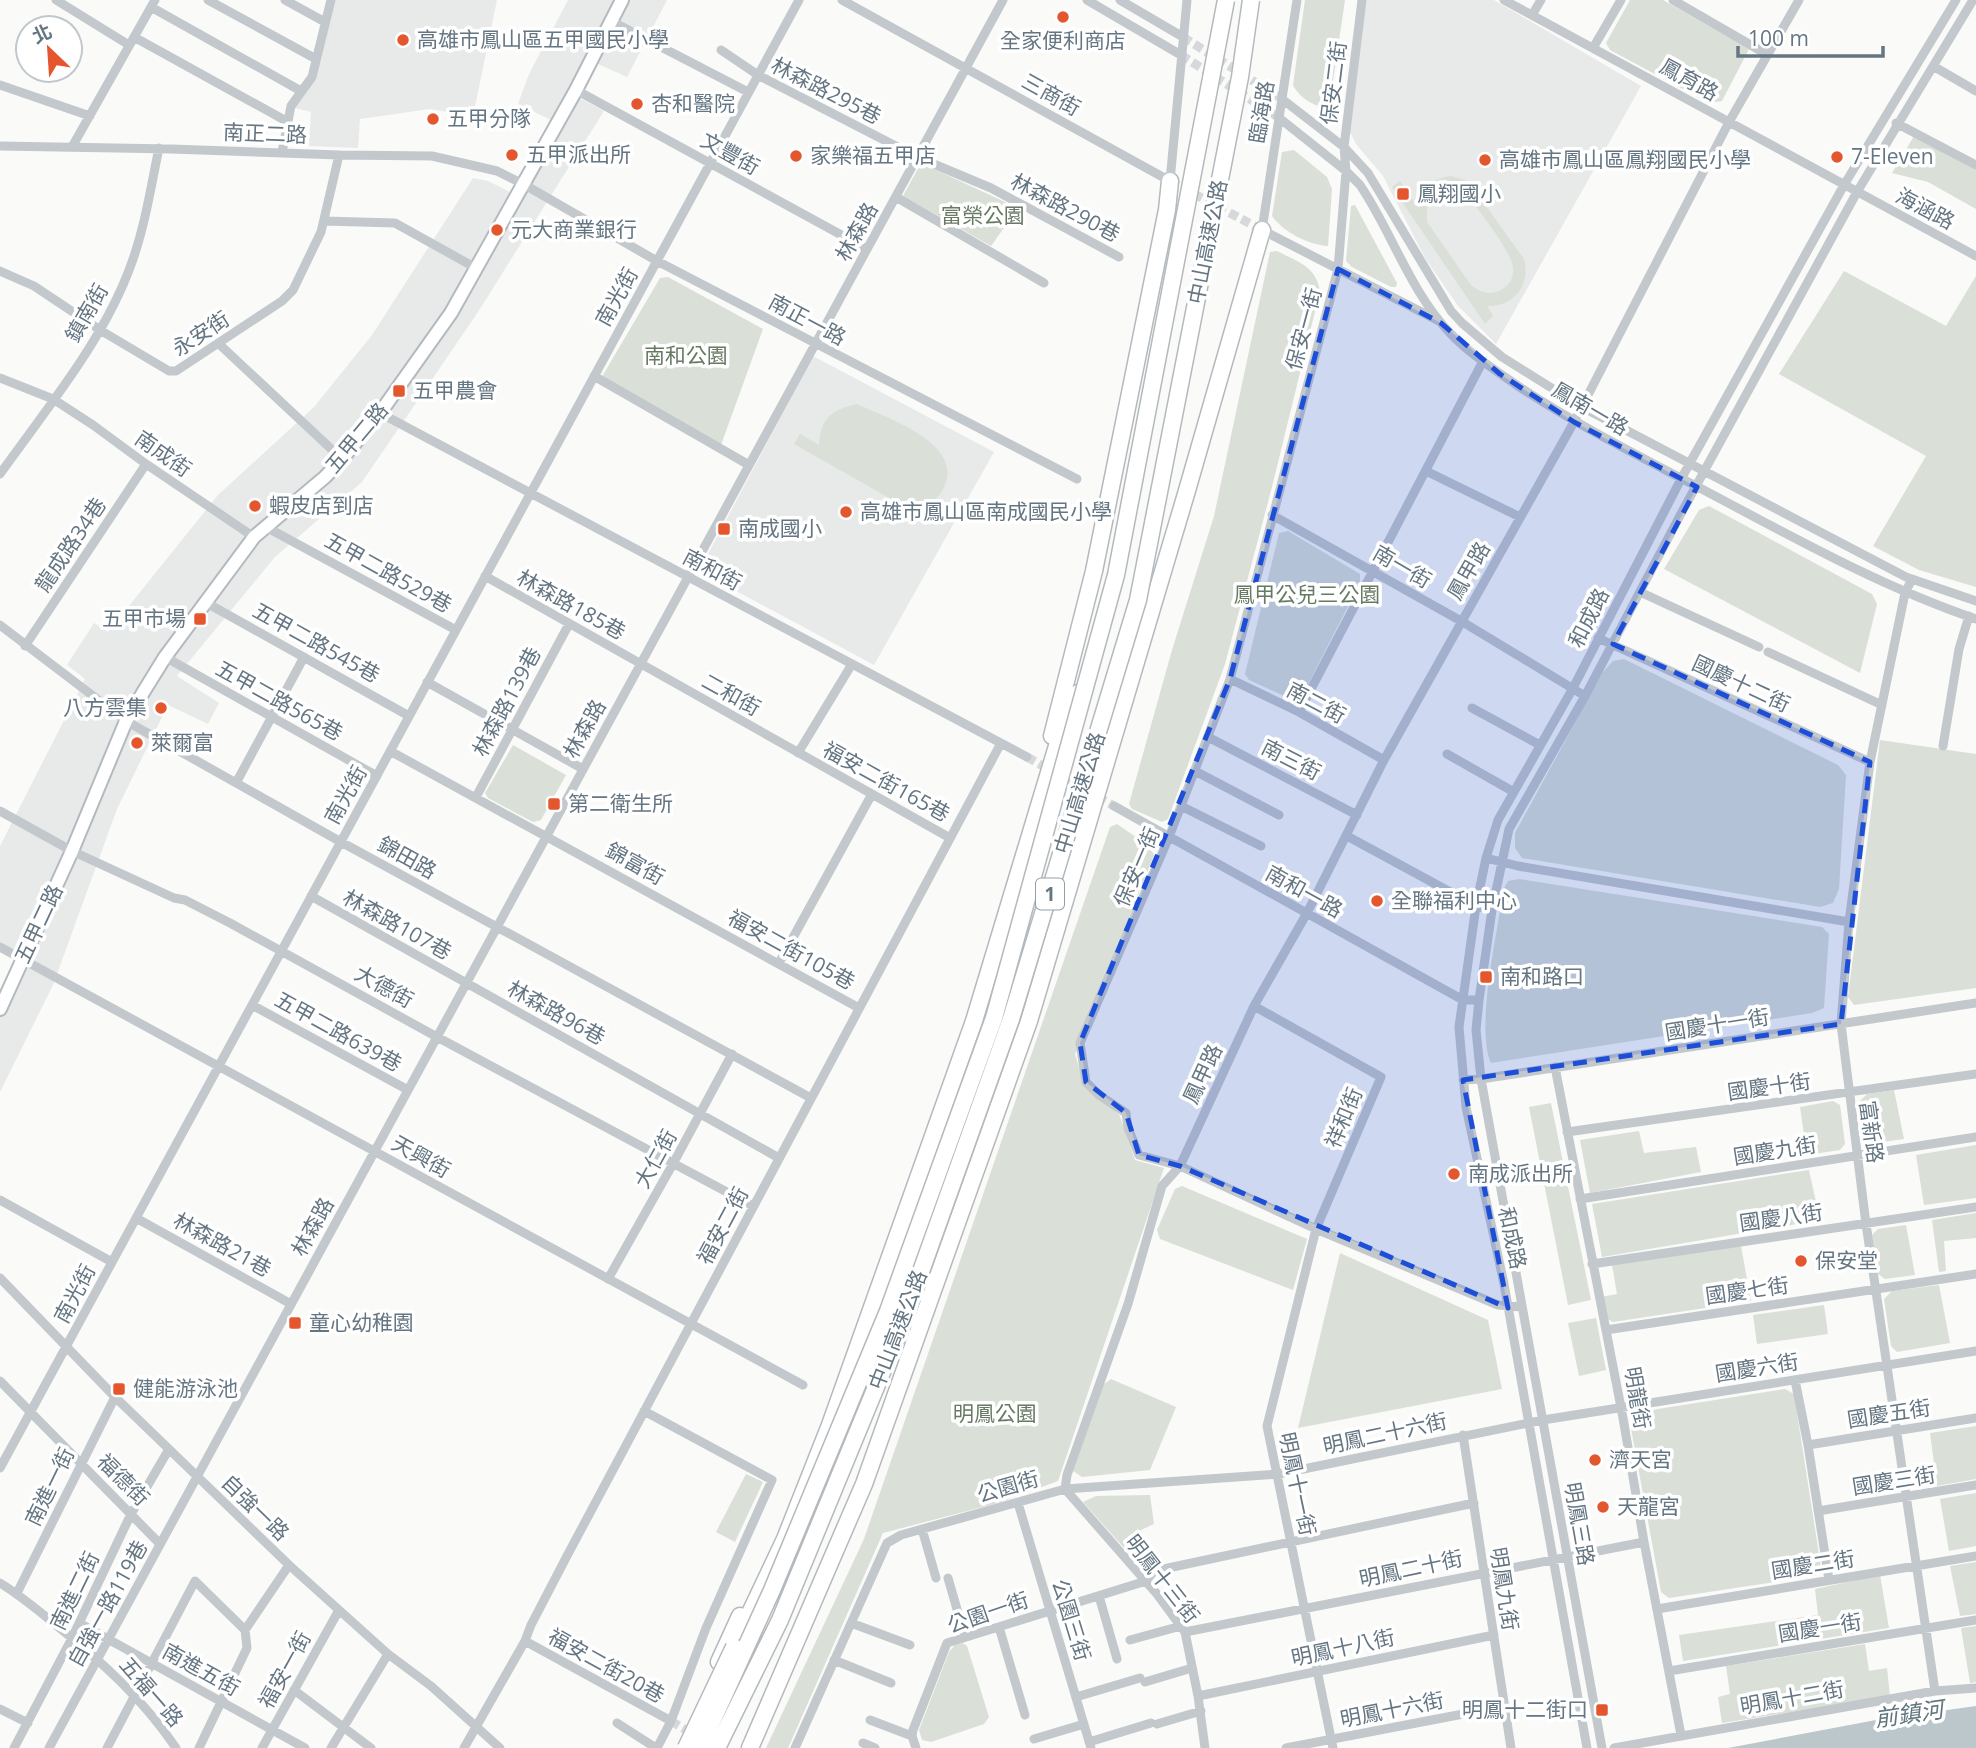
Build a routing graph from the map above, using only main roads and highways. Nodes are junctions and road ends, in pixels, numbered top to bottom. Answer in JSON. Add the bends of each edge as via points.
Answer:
{"nodes":[{"id":1,"x":622,"y":0,"type":"edge"},
{"id":2,"x":1226,"y":0,"type":"edge"},
{"id":3,"x":1251,"y":0,"type":"edge"},
{"id":4,"x":1170,"y":181,"type":"road end"},
{"id":5,"x":1262,"y":230,"type":"road end"},
{"id":6,"x":1100,"y":636,"type":"junction"},
{"id":7,"x":1120,"y":665,"type":"junction"},
{"id":8,"x":0,"y":1009,"type":"edge"},
{"id":9,"x":974,"y":1021,"type":"junction"},
{"id":10,"x":1029,"y":1021,"type":"junction"},
{"id":11,"x":935,"y":1289,"type":"junction"},
{"id":12,"x":844,"y":1384,"type":"junction"},
{"id":13,"x":684,"y":1748,"type":"edge"},
{"id":14,"x":699,"y":1748,"type":"edge"},
{"id":15,"x":718,"y":1748,"type":"edge"},
{"id":16,"x":741,"y":1748,"type":"edge"},
{"id":17,"x":750,"y":1748,"type":"edge"}],
"edges":[{"from":1,"to":8,"type":"main road","name":"五甲二路","via":[[525,185],[450,313],[380,414],[325,477],[254,537],[165,657],[126,722]]},
{"from":2,"to":6,"type":"highway","name":"中山高速公路","number":"1","bridge":true,"via":[[1116,575]]},
{"from":3,"to":7,"type":"highway","name":"中山高速公路","number":"1","bridge":true,"via":[[1138,600]]},
{"from":4,"to":9,"type":"highway","via":[[1094,570]]},
{"from":5,"to":10,"type":"highway"},
{"from":6,"to":9,"type":"highway","via":[[1057,746]]},
{"from":6,"to":14,"type":"highway","name":"中山高速公路","number":"1","bridge":true,"via":[[994,1018],[893,1298],[772,1590]]},
{"from":7,"to":10,"type":"highway","via":[[1112,719]]},
{"from":7,"to":15,"type":"highway","name":"中山高速公路","number":"1","bridge":true,"via":[[1011,1019],[904,1319],[780,1620]]},
{"from":9,"to":12,"type":"highway"},
{"from":10,"to":11,"type":"highway"},
{"from":11,"to":16,"type":"highway","via":[[902,1355],[847,1502]]},
{"from":11,"to":17,"type":"highway","via":[[864,1484]]},
{"from":12,"to":13,"type":"highway"},
{"from":12,"to":13,"type":"highway","bridge":true,"via":[[785,1539]]}]}
